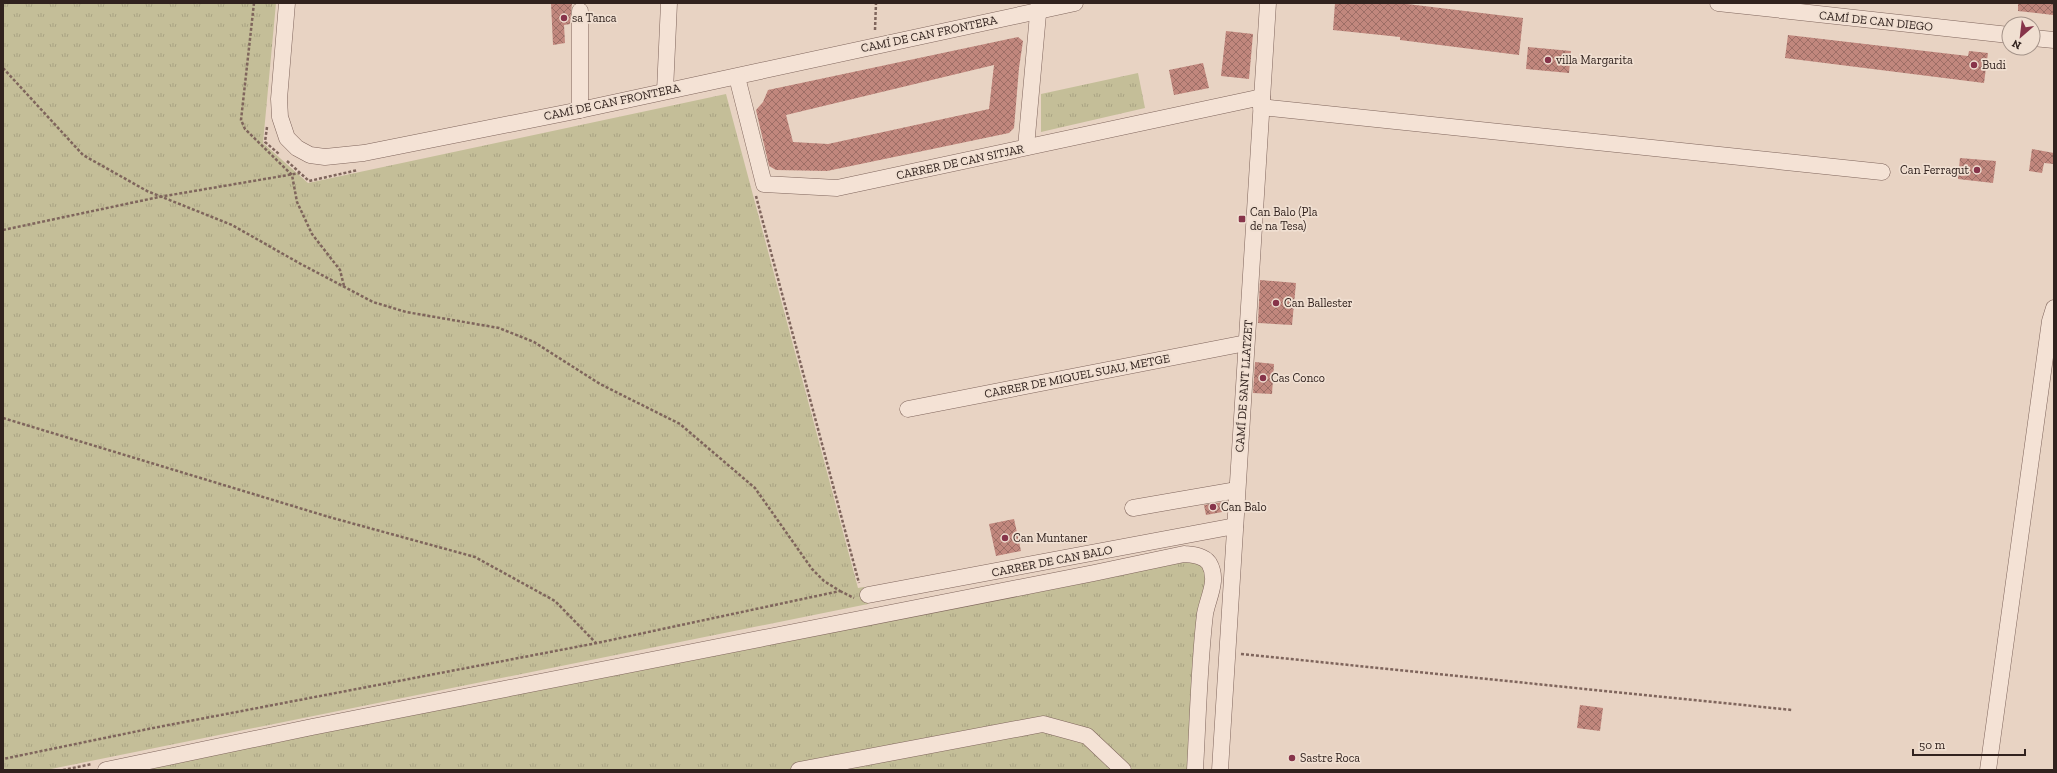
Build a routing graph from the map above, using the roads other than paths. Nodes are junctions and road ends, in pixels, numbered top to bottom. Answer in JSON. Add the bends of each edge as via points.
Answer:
{"nodes":[{"id":1,"x":287,"y":3,"type":"edge"},
{"id":2,"x":669,"y":3,"type":"edge"},
{"id":3,"x":1075,"y":3,"type":"edge"},
{"id":4,"x":1268,"y":3,"type":"edge"},
{"id":5,"x":1718,"y":3,"type":"edge"},
{"id":6,"x":1039,"y":7,"type":"edge"},
{"id":7,"x":580,"y":11,"type":"dead end"},
{"id":8,"x":2001,"y":34,"type":"edge"},
{"id":9,"x":2041,"y":39,"type":"edge"},
{"id":10,"x":2054,"y":40,"type":"edge"},
{"id":11,"x":737,"y":77,"type":"junction"},
{"id":12,"x":664,"y":91,"type":"junction"},
{"id":13,"x":1262,"y":102,"type":"junction"},
{"id":14,"x":580,"y":110,"type":"junction"},
{"id":15,"x":1026,"y":147,"type":"junction"},
{"id":16,"x":1882,"y":172,"type":"dead end"},
{"id":17,"x":2054,"y":308,"type":"edge"},
{"id":18,"x":1246,"y":343,"type":"junction"},
{"id":19,"x":908,"y":409,"type":"dead end"},
{"id":20,"x":1237,"y":490,"type":"junction"},
{"id":21,"x":1133,"y":508,"type":"dead end"},
{"id":22,"x":1235,"y":526,"type":"junction"},
{"id":23,"x":868,"y":595,"type":"road end"},
{"id":24,"x":106,"y":770,"type":"edge"},
{"id":25,"x":799,"y":770,"type":"edge"},
{"id":26,"x":1123,"y":770,"type":"edge"},
{"id":27,"x":1195,"y":770,"type":"edge"},
{"id":28,"x":1220,"y":770,"type":"edge"},
{"id":29,"x":1988,"y":770,"type":"edge"}],
"edges":[{"from":1,"to":14,"type":"street","name":"CAMÍ DE CAN FRONTERA","via":[[279,99],[280,117],[287,138],[310,155],[324,157],[364,153]]},
{"from":2,"to":12,"type":"street"},
{"from":3,"to":6,"type":"street","name":"CAMÍ DE CAN FRONTERA"},
{"from":4,"to":13,"type":"street","name":"CAMÍ DE SANT LLATZET"},
{"from":5,"to":8,"type":"street","name":"CAMÍ DE CAN DIEGO"},
{"from":6,"to":11,"type":"street","name":"CAMÍ DE CAN FRONTERA"},
{"from":6,"to":15,"type":"street"},
{"from":7,"to":14,"type":"street"},
{"from":9,"to":10,"type":"street"},
{"from":11,"to":12,"type":"street","name":"CAMÍ DE CAN FRONTERA"},
{"from":11,"to":15,"type":"street","name":"CARRER DE CAN SITJAR","via":[[764,184],[837,188]]},
{"from":12,"to":14,"type":"street","name":"CAMÍ DE CAN FRONTERA"},
{"from":13,"to":15,"type":"street","name":"CARRER DE CAN SITJAR"},
{"from":13,"to":16,"type":"street","name":"CARRER DE CAN SITJAR"},
{"from":13,"to":18,"type":"street","name":"CAMÍ DE SANT LLATZET"},
{"from":17,"to":29,"type":"street","via":[[2050,321]]},
{"from":18,"to":19,"type":"street","name":"CARRER DE MIQUEL SUAU, METGE"},
{"from":18,"to":20,"type":"street","name":"CAMÍ DE SANT LLATZET"},
{"from":20,"to":21,"type":"street"},
{"from":20,"to":22,"type":"street","name":"CAMÍ DE SANT LLATZET"},
{"from":22,"to":23,"type":"street","name":"CARRER DE CAN BALO"},
{"from":22,"to":28,"type":"street","name":"CAMÍ DE SANT LLATZET"},
{"from":24,"to":27,"type":"street","via":[[1184,554],[1199,555],[1209,563],[1214,583],[1207,605],[1203,633]]},
{"from":25,"to":26,"type":"street","via":[[1044,724],[1087,736]]}]}
